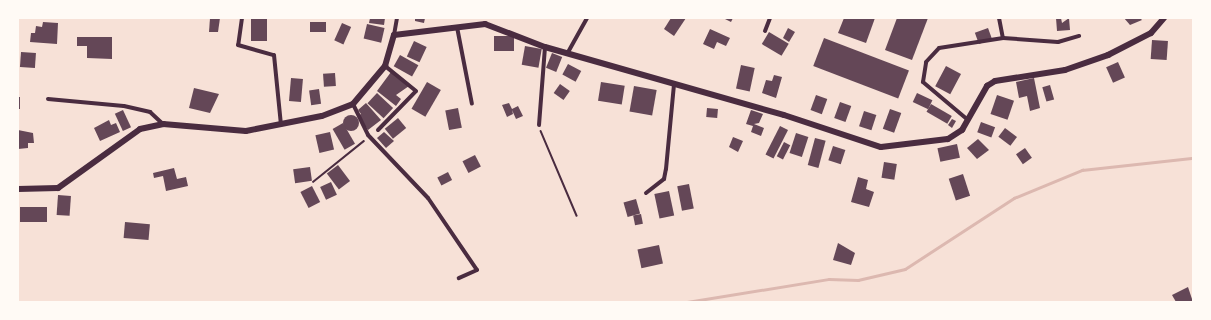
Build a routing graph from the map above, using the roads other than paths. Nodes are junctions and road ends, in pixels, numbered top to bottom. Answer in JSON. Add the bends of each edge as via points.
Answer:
{"nodes":[{"id":1,"x":242,"y":18,"type":"edge"},
{"id":2,"x":397,"y":18,"type":"edge"},
{"id":3,"x":587,"y":18,"type":"edge"},
{"id":4,"x":770,"y":18,"type":"edge"},
{"id":5,"x":999,"y":18,"type":"edge"},
{"id":6,"x":1164,"y":18,"type":"edge"},
{"id":7,"x":457,"y":27,"type":"junction"},
{"id":8,"x":765,"y":31,"type":"dead end"},
{"id":9,"x":394,"y":35,"type":"junction"},
{"id":10,"x":1079,"y":36,"type":"dead end"},
{"id":11,"x":1003,"y":38,"type":"junction"},
{"id":12,"x":545,"y":47,"type":"junction"},
{"id":13,"x":567,"y":54,"type":"junction"},
{"id":14,"x":385,"y":66,"type":"junction"},
{"id":15,"x":674,"y":85,"type":"junction"},
{"id":16,"x":48,"y":99,"type":"dead end"},
{"id":17,"x":353,"y":104,"type":"junction"},
{"id":18,"x":472,"y":104,"type":"dead end"},
{"id":19,"x":968,"y":120,"type":"junction"},
{"id":20,"x":163,"y":124,"type":"junction"},
{"id":21,"x":281,"y":125,"type":"junction"},
{"id":22,"x":539,"y":125,"type":"road end"},
{"id":23,"x":378,"y":130,"type":"dead end"},
{"id":24,"x":18,"y":189,"type":"edge"},
{"id":25,"x":646,"y":193,"type":"dead end"},
{"id":26,"x":459,"y":278,"type":"dead end"}],
"edges":[{"from":1,"to":21,"type":"street","via":[[238,45],[274,55]]},
{"from":2,"to":9,"type":"street"},
{"from":3,"to":13,"type":"street"},
{"from":4,"to":8,"type":"street"},
{"from":5,"to":11,"type":"street"},
{"from":6,"to":19,"type":"street","via":[[1151,33],[1108,55],[1065,70],[995,81],[987,86]]},
{"from":7,"to":9,"type":"street"},
{"from":7,"to":12,"type":"street","via":[[485,24]]},
{"from":7,"to":18,"type":"street"},
{"from":9,"to":14,"type":"street"},
{"from":10,"to":11,"type":"street","via":[[1058,42]]},
{"from":11,"to":19,"type":"street","via":[[939,48],[926,62],[923,82]]},
{"from":12,"to":13,"type":"street"},
{"from":12,"to":22,"type":"street"},
{"from":13,"to":15,"type":"street"},
{"from":14,"to":17,"type":"street"},
{"from":14,"to":23,"type":"street","via":[[416,91]]},
{"from":15,"to":19,"type":"street","via":[[784,115],[881,147],[948,139],[962,130]]},
{"from":15,"to":25,"type":"street","via":[[664,179]]},
{"from":16,"to":20,"type":"street","via":[[124,106],[150,112]]},
{"from":17,"to":21,"type":"street"},
{"from":17,"to":26,"type":"street","via":[[368,135],[428,198],[477,270]]},
{"from":20,"to":21,"type":"street","via":[[246,131]]},
{"from":20,"to":24,"type":"street","via":[[140,129],[58,188]]}]}
